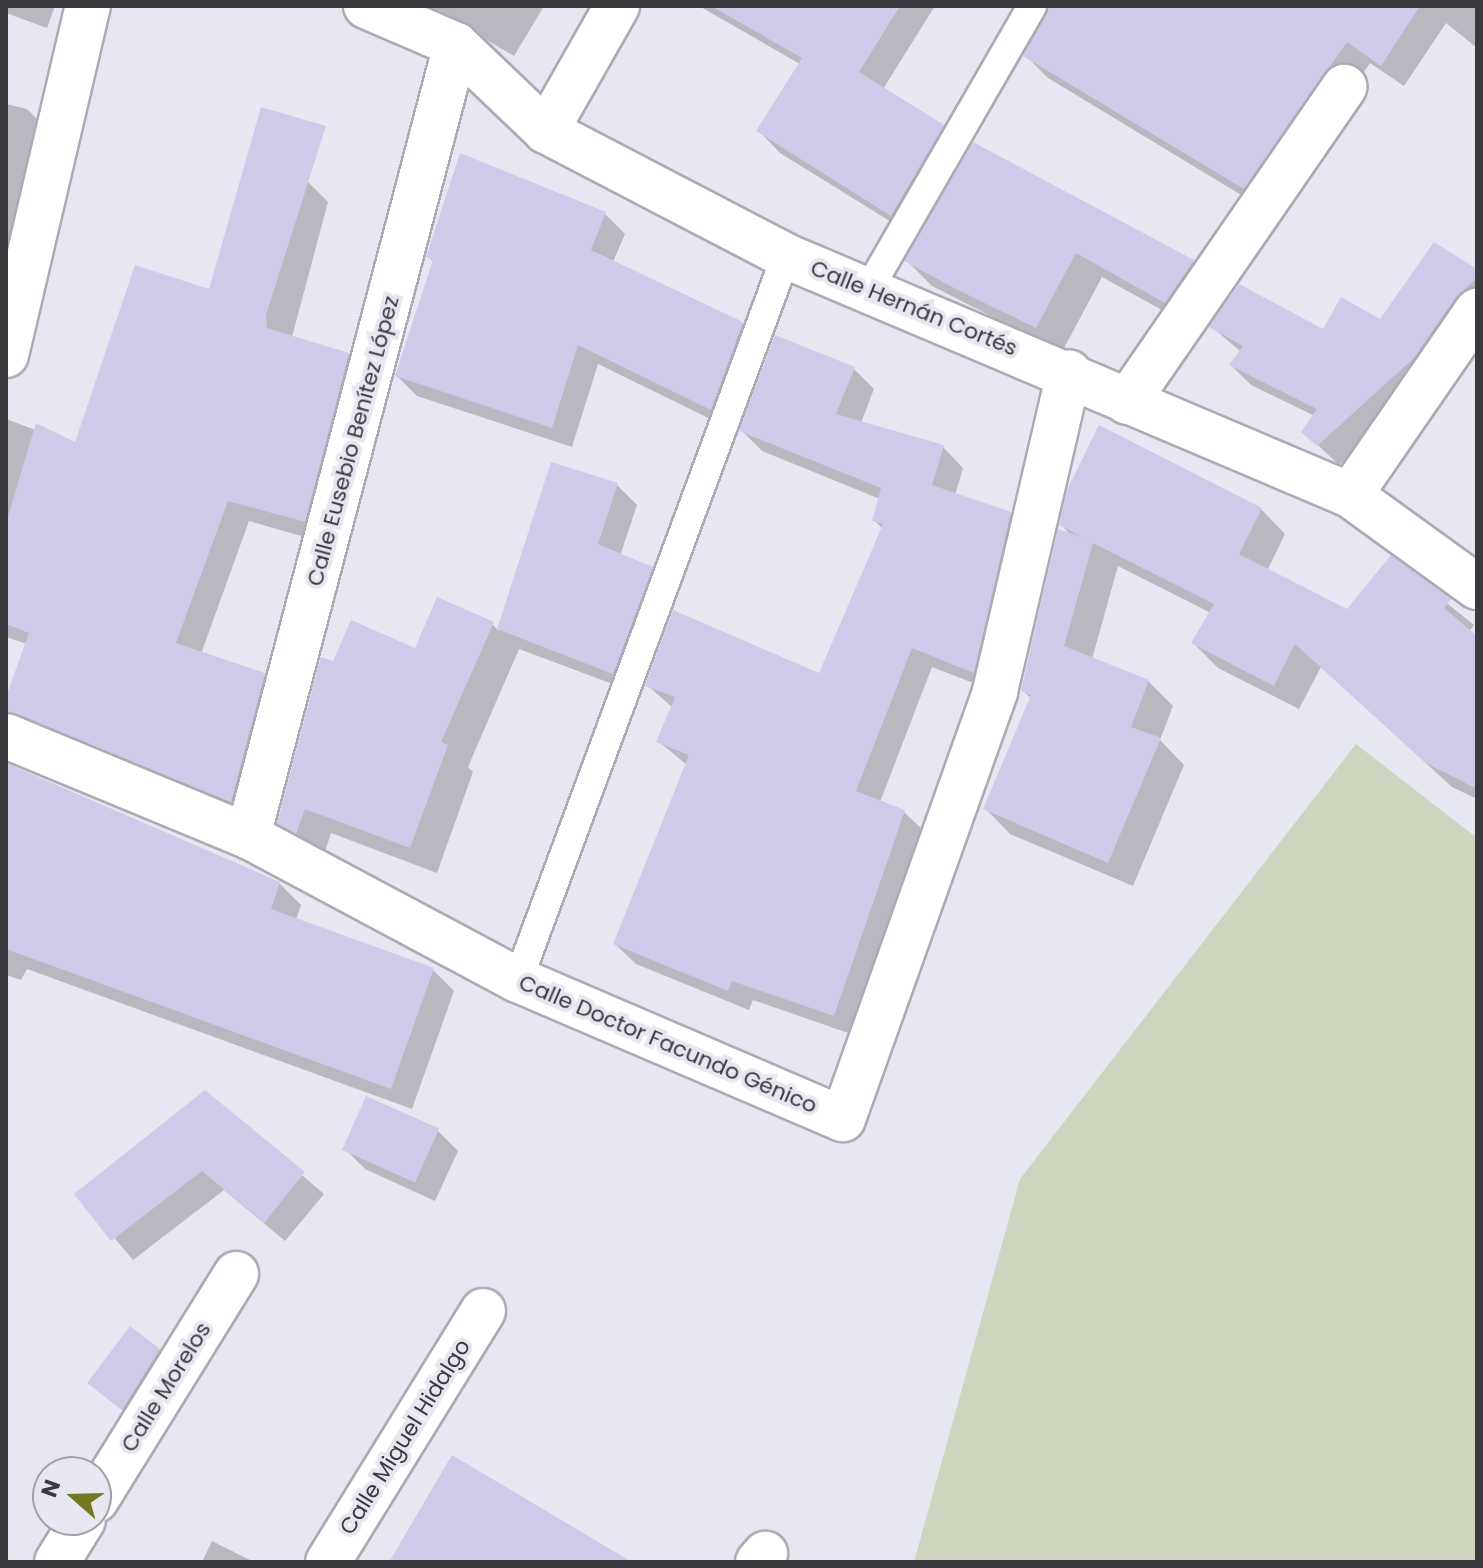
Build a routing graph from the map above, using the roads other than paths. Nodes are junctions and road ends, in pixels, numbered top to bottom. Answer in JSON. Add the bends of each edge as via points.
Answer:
{"nodes":[{"id":1,"x":88,"y":6,"type":"edge"},
{"id":2,"x":366,"y":6,"type":"edge"},
{"id":3,"x":617,"y":6,"type":"edge"},
{"id":4,"x":1032,"y":6,"type":"edge"},
{"id":5,"x":456,"y":45,"type":"junction"},
{"id":6,"x":1344,"y":87,"type":"dead end"},
{"id":7,"x":546,"y":131,"type":"junction"},
{"id":8,"x":786,"y":256,"type":"junction"},
{"id":9,"x":870,"y":287,"type":"junction"},
{"id":10,"x":1477,"y":311,"type":"edge"},
{"id":11,"x":6,"y":355,"type":"edge"},
{"id":12,"x":1069,"y":372,"type":"junction"},
{"id":13,"x":1127,"y":402,"type":"junction"},
{"id":14,"x":1350,"y":495,"type":"junction"},
{"id":15,"x":1477,"y":587,"type":"edge"},
{"id":16,"x":6,"y":736,"type":"edge"},
{"id":17,"x":248,"y":836,"type":"junction"},
{"id":18,"x":518,"y":980,"type":"junction"},
{"id":19,"x":236,"y":1274,"type":"dead end"},
{"id":20,"x":483,"y":1311,"type":"dead end"},
{"id":21,"x":112,"y":1474,"type":"edge"},
{"id":22,"x":73,"y":1536,"type":"edge"},
{"id":23,"x":57,"y":1562,"type":"edge"},
{"id":24,"x":328,"y":1562,"type":"edge"}],
"edges":[{"from":1,"to":11,"type":"street"},
{"from":2,"to":5,"type":"street","name":"Calle Hernán Cortés"},
{"from":3,"to":7,"type":"street"},
{"from":4,"to":9,"type":"lane"},
{"from":5,"to":7,"type":"street","name":"Calle Hernán Cortés"},
{"from":5,"to":17,"type":"street","name":"Calle Eusebio Benítez López"},
{"from":6,"to":13,"type":"street"},
{"from":7,"to":8,"type":"street","name":"Calle Hernán Cortés"},
{"from":8,"to":9,"type":"street","name":"Calle Hernán Cortés"},
{"from":8,"to":18,"type":"lane"},
{"from":9,"to":12,"type":"street","name":"Calle Hernán Cortés"},
{"from":10,"to":14,"type":"street"},
{"from":12,"to":13,"type":"street","name":"Calle Hernán Cortés"},
{"from":12,"to":18,"type":"street","name":"Calle Doctor Facundo Génico","via":[[995,691],[843,1119]]},
{"from":13,"to":14,"type":"street","name":"Calle Hernán Cortés"},
{"from":14,"to":15,"type":"street","name":"Calle Hernán Cortés"},
{"from":16,"to":17,"type":"street","name":"Calle Doctor Facundo Génico"},
{"from":17,"to":18,"type":"street","name":"Calle Doctor Facundo Génico"},
{"from":19,"to":21,"type":"street","name":"Calle Morelos"},
{"from":20,"to":24,"type":"street","name":"Calle Miguel Hidalgo"},
{"from":22,"to":23,"type":"street"}]}
